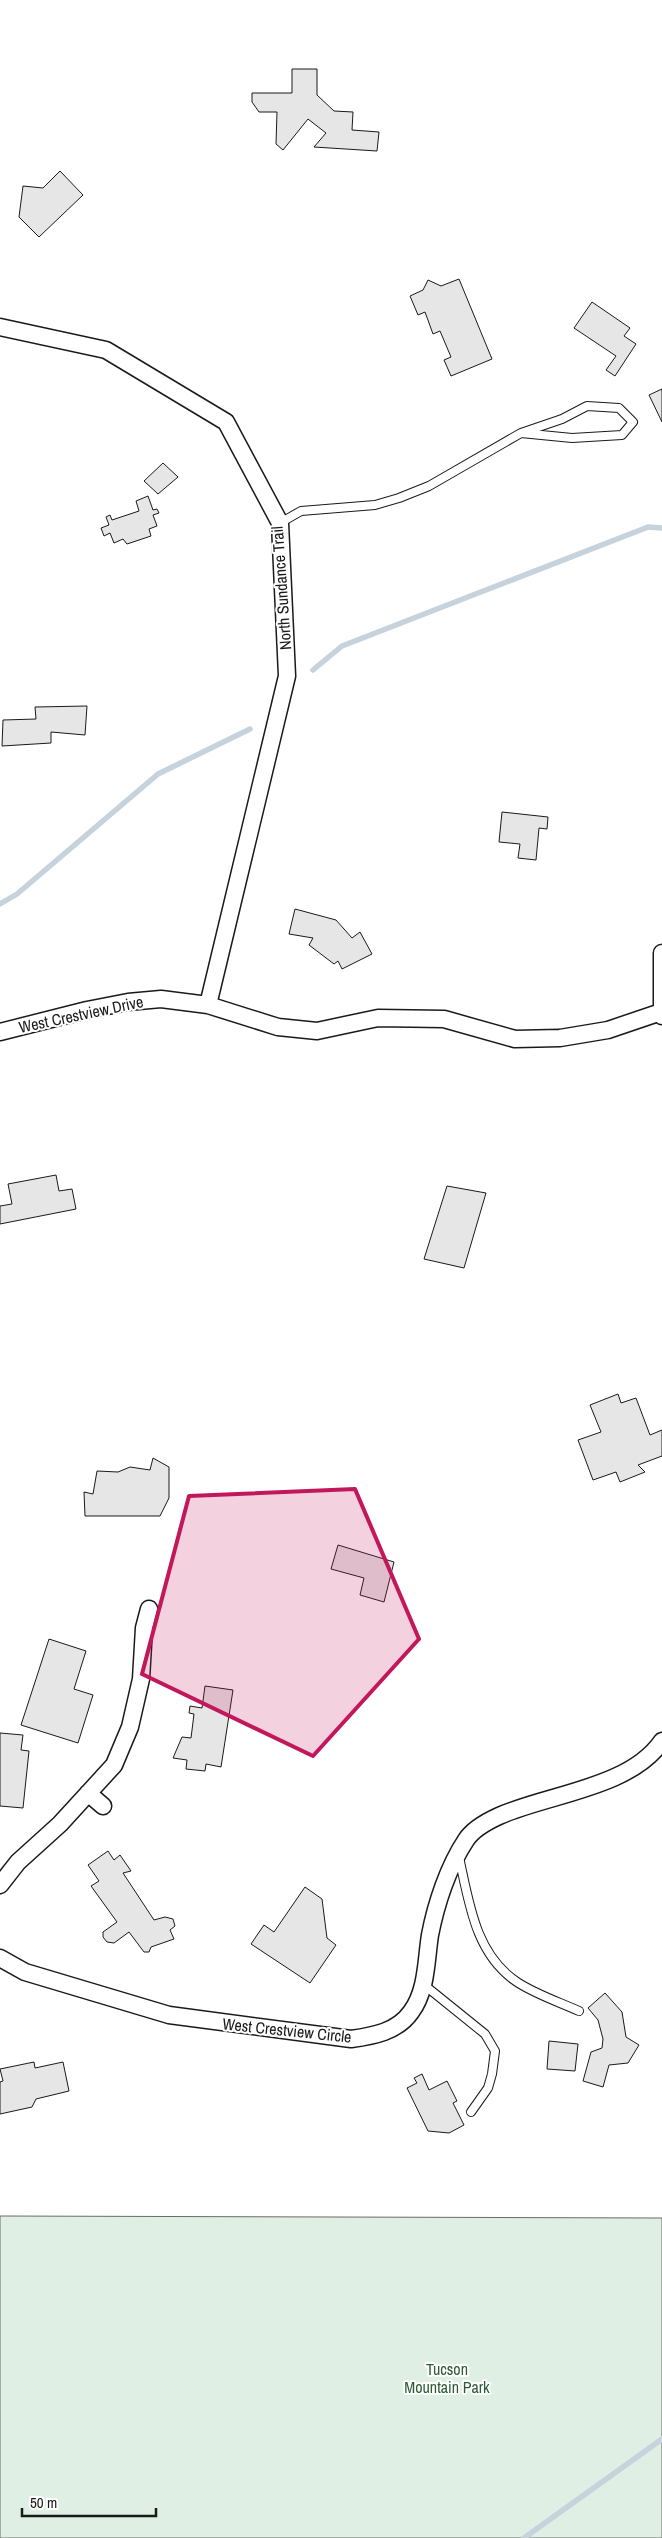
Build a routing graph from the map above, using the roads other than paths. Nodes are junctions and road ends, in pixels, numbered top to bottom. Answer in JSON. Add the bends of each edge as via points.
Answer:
{"nodes":[{"id":1,"x":0,"y":327,"type":"edge"},
{"id":2,"x":521,"y":432,"type":"junction"},
{"id":3,"x":280,"y":523,"type":"junction"},
{"id":4,"x":662,"y":953,"type":"edge"},
{"id":5,"x":208,"y":1005,"type":"junction"},
{"id":6,"x":662,"y":1014,"type":"edge"},
{"id":7,"x":0,"y":1032,"type":"edge"},
{"id":8,"x":149,"y":1609,"type":"dead end"},
{"id":9,"x":662,"y":1741,"type":"edge"},
{"id":10,"x":88,"y":1793,"type":"junction"},
{"id":11,"x":102,"y":1806,"type":"dead end"},
{"id":12,"x":458,"y":1853,"type":"junction"},
{"id":13,"x":0,"y":1886,"type":"edge"},
{"id":14,"x":0,"y":1958,"type":"edge"},
{"id":15,"x":423,"y":1984,"type":"junction"},
{"id":16,"x":579,"y":2011,"type":"dead end"},
{"id":17,"x":470,"y":2112,"type":"dead end"}],
"edges":[{"from":1,"to":3,"type":"street","name":"North Sundance Trail","via":[[106,350],[226,422]]},
{"from":2,"to":2,"type":"lane","via":[[572,438],[622,435],[633,422],[618,408],[587,406],[562,419]]},
{"from":2,"to":3,"type":"lane","via":[[429,486],[399,498],[375,505],[301,511]]},
{"from":3,"to":5,"type":"street","name":"North Sundance Trail","via":[[287,676]]},
{"from":4,"to":6,"type":"street"},
{"from":5,"to":6,"type":"street","name":"West Crestview Drive","via":[[278,1027],[317,1031],[378,1018],[444,1019],[515,1039],[560,1038],[608,1030]]},
{"from":5,"to":7,"type":"street","name":"West Crestview Drive","via":[[161,999],[128,1002]]},
{"from":8,"to":10,"type":"street","via":[[144,1628],[141,1679],[130,1727],[114,1766]]},
{"from":9,"to":12,"type":"street","name":"West Crestview Circle","via":[[657,1749],[611,1779],[520,1806],[487,1822],[467,1838]]},
{"from":10,"to":11,"type":"street"},
{"from":10,"to":13,"type":"street","via":[[18,1862]]},
{"from":12,"to":15,"type":"street","name":"West Crestview Circle","via":[[432,1925]]},
{"from":12,"to":16,"type":"lane","via":[[472,1917],[485,1947],[498,1966],[518,1983]]},
{"from":14,"to":15,"type":"street","name":"West Crestview Circle","via":[[25,1972],[169,2015],[351,2039],[376,2036],[395,2027],[412,2012]]},
{"from":15,"to":17,"type":"lane","via":[[485,2034],[495,2051],[488,2088]]}]}
